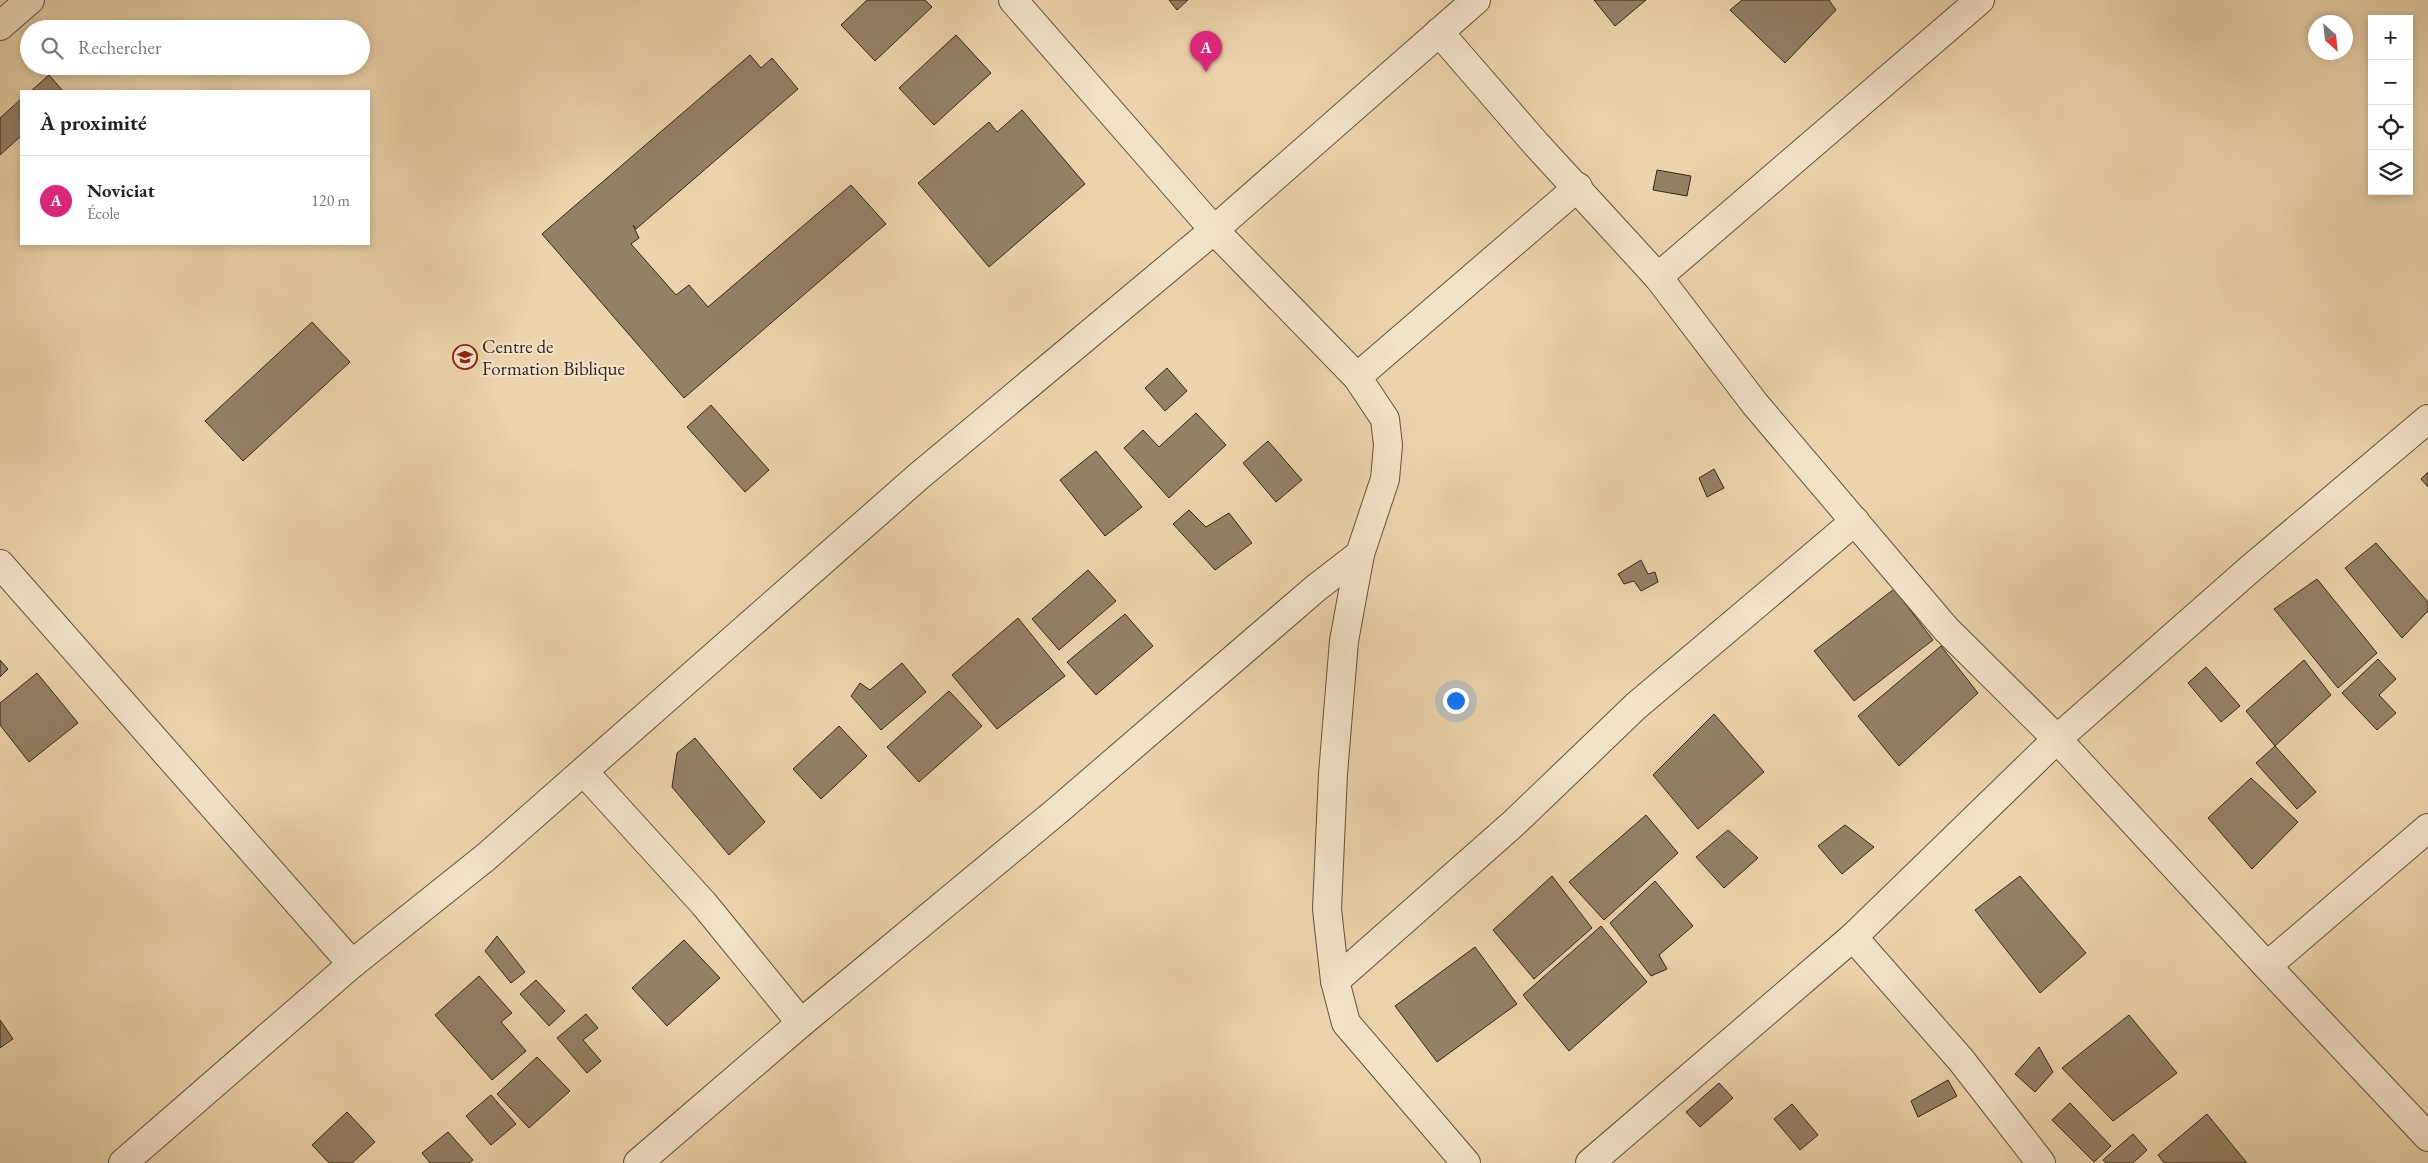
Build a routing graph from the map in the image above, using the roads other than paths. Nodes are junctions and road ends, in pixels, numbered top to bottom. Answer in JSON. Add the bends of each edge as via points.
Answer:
{"nodes":[{"id":1,"x":30,"y":0,"type":"edge"},
{"id":2,"x":1013,"y":0,"type":"edge"},
{"id":3,"x":1476,"y":0,"type":"edge"},
{"id":4,"x":1980,"y":0,"type":"edge"},
{"id":5,"x":0,"y":26,"type":"edge"},
{"id":6,"x":1439,"y":32,"type":"junction"},
{"id":7,"x":1578,"y":187,"type":"junction"},
{"id":8,"x":1214,"y":230,"type":"junction"},
{"id":9,"x":1658,"y":277,"type":"junction"},
{"id":10,"x":1357,"y":377,"type":"junction"},
{"id":11,"x":2428,"y":419,"type":"edge"},
{"id":12,"x":1855,"y":521,"type":"junction"},
{"id":13,"x":1360,"y":554,"type":"junction"},
{"id":14,"x":0,"y":564,"type":"edge"},
{"id":15,"x":2057,"y":739,"type":"junction"},
{"id":16,"x":584,"y":772,"type":"junction"},
{"id":17,"x":2428,"y":828,"type":"edge"},
{"id":18,"x":1852,"y":938,"type":"junction"},
{"id":19,"x":352,"y":964,"type":"junction"},
{"id":20,"x":2267,"y":966,"type":"junction"},
{"id":21,"x":1335,"y":982,"type":"junction"},
{"id":22,"x":801,"y":1023,"type":"junction"},
{"id":23,"x":2428,"y":1137,"type":"edge"},
{"id":24,"x":123,"y":1163,"type":"edge"},
{"id":25,"x":638,"y":1163,"type":"edge"},
{"id":26,"x":1466,"y":1163,"type":"edge"},
{"id":27,"x":1590,"y":1163,"type":"edge"},
{"id":28,"x":2041,"y":1163,"type":"edge"}],
"edges":[{"from":1,"to":5,"type":"street"},
{"from":2,"to":8,"type":"street"},
{"from":3,"to":6,"type":"street"},
{"from":4,"to":9,"type":"street"},
{"from":6,"to":7,"type":"street","via":[[1536,144]]},
{"from":6,"to":8,"type":"street"},
{"from":7,"to":9,"type":"street"},
{"from":7,"to":10,"type":"street"},
{"from":8,"to":10,"type":"street"},
{"from":8,"to":16,"type":"street","via":[[919,476]]},
{"from":9,"to":12,"type":"street","via":[[1755,404]]},
{"from":10,"to":13,"type":"street","via":[[1385,419],[1388,445],[1385,479]]},
{"from":11,"to":15,"type":"street","via":[[2250,569]]},
{"from":12,"to":15,"type":"street","via":[[1946,629]]},
{"from":12,"to":21,"type":"street","via":[[1636,706],[1514,823]]},
{"from":13,"to":21,"type":"street","via":[[1344,641],[1333,774],[1327,909]]},
{"from":13,"to":22,"type":"street"},
{"from":14,"to":19,"type":"street"},
{"from":15,"to":18,"type":"street"},
{"from":15,"to":20,"type":"street"},
{"from":16,"to":19,"type":"street","via":[[486,857]]},
{"from":16,"to":22,"type":"street","via":[[704,904]]},
{"from":17,"to":20,"type":"street"},
{"from":18,"to":27,"type":"street"},
{"from":18,"to":28,"type":"street","via":[[1960,1060]]},
{"from":19,"to":24,"type":"street"},
{"from":20,"to":23,"type":"street"},
{"from":21,"to":26,"type":"street","via":[[1346,1024]]},
{"from":22,"to":25,"type":"street"}]}
